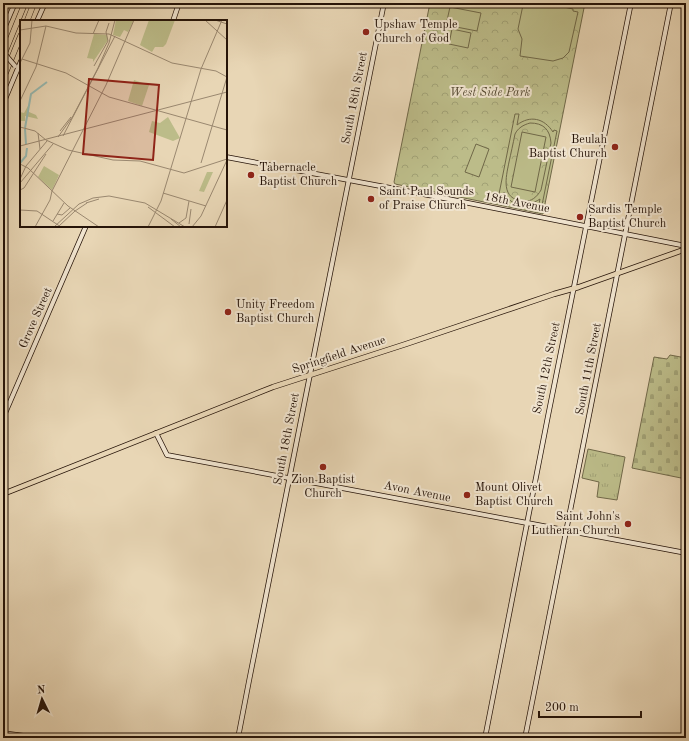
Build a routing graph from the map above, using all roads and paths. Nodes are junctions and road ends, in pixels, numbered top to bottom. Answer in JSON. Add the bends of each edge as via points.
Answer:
{"nodes":[{"id":1,"x":15,"y":3,"type":"edge"},
{"id":2,"x":25,"y":3,"type":"edge"},
{"id":3,"x":34,"y":3,"type":"edge"},
{"id":4,"x":45,"y":3,"type":"edge"},
{"id":5,"x":179,"y":3,"type":"edge"},
{"id":6,"x":384,"y":3,"type":"edge"},
{"id":7,"x":631,"y":3,"type":"edge"},
{"id":8,"x":672,"y":3,"type":"edge"},
{"id":9,"x":27,"y":20,"type":"edge"},
{"id":10,"x":37,"y":20,"type":"edge"},
{"id":11,"x":173,"y":20,"type":"edge"},
{"id":12,"x":3,"y":31,"type":"edge"},
{"id":13,"x":20,"y":37,"type":"edge"},
{"id":14,"x":3,"y":52,"type":"edge"},
{"id":15,"x":3,"y":58,"type":"edge"},
{"id":16,"x":20,"y":62,"type":"edge"},
{"id":17,"x":16,"y":68,"type":"junction"},
{"id":18,"x":20,"y":73,"type":"edge"},
{"id":19,"x":3,"y":79,"type":"edge"},
{"id":20,"x":3,"y":104,"type":"edge"},
{"id":21,"x":227,"y":157,"type":"edge"},
{"id":22,"x":349,"y":180,"type":"junction"},
{"id":23,"x":86,"y":227,"type":"edge"},
{"id":24,"x":586,"y":227,"type":"junction"},
{"id":25,"x":625,"y":235,"type":"junction"},
{"id":26,"x":686,"y":248,"type":"edge"},
{"id":27,"x":618,"y":273,"type":"junction"},
{"id":28,"x":574,"y":288,"type":"junction"},
{"id":29,"x":310,"y":375,"type":"junction"},
{"id":30,"x":3,"y":418,"type":"edge"},
{"id":31,"x":156,"y":433,"type":"junction"},
{"id":32,"x":289,"y":478,"type":"junction"},
{"id":33,"x":3,"y":494,"type":"edge"},
{"id":34,"x":527,"y":523,"type":"junction"},
{"id":35,"x":566,"y":530,"type":"junction"},
{"id":36,"x":686,"y":553,"type":"edge"},
{"id":37,"x":3,"y":733,"type":"edge"},
{"id":38,"x":39,"y":738,"type":"edge"},
{"id":39,"x":238,"y":738,"type":"edge"},
{"id":40,"x":485,"y":738,"type":"edge"},
{"id":41,"x":525,"y":738,"type":"edge"}],
"edges":[{"from":1,"to":12,"type":"street"},
{"from":2,"to":15,"type":"highway"},
{"from":3,"to":9,"type":"highway"},
{"from":4,"to":10,"type":"street"},
{"from":5,"to":11,"type":"street"},
{"from":6,"to":22,"type":"street","name":"South 18th Street"},
{"from":7,"to":24,"type":"street","name":"South 12th Street"},
{"from":8,"to":25,"type":"street","name":"South 11th Street"},
{"from":13,"to":19,"type":"highway"},
{"from":14,"to":17,"type":"street","bridge":true},
{"from":16,"to":17,"type":"street"},
{"from":17,"to":18,"type":"street"},
{"from":17,"to":20,"type":"street"},
{"from":21,"to":22,"type":"street","name":"18th Avenue"},
{"from":22,"to":24,"type":"street","name":"18th Avenue"},
{"from":22,"to":29,"type":"street","name":"South 18th Street"},
{"from":23,"to":30,"type":"street","name":"Grove Street"},
{"from":24,"to":25,"type":"street","name":"18th Avenue"},
{"from":24,"to":28,"type":"street","name":"South 12th Street"},
{"from":25,"to":26,"type":"street","name":"18th Avenue"},
{"from":25,"to":27,"type":"street","name":"South 11th Street"},
{"from":26,"to":27,"type":"main road","name":"Springfield Avenue"},
{"from":27,"to":28,"type":"main road","name":"Springfield Avenue"},
{"from":27,"to":35,"type":"street","name":"South 11th Street"},
{"from":28,"to":29,"type":"main road","name":"Springfield Avenue"},
{"from":28,"to":34,"type":"street","name":"South 12th Street"},
{"from":29,"to":31,"type":"main road","name":"Springfield Avenue","via":[[272,387]]},
{"from":29,"to":32,"type":"street","name":"South 18th Street"},
{"from":31,"to":32,"type":"street","name":"Avon Avenue","via":[[167,455]]},
{"from":31,"to":33,"type":"main road","name":"Springfield Avenue"},
{"from":32,"to":34,"type":"street","name":"Avon Avenue"},
{"from":32,"to":39,"type":"street","name":"South 18th Street"},
{"from":34,"to":35,"type":"street","name":"Avon Avenue"},
{"from":34,"to":40,"type":"street","name":"South 12th Street"},
{"from":35,"to":36,"type":"street","name":"Avon Avenue"},
{"from":35,"to":41,"type":"street","name":"South 11th Street"},
{"from":37,"to":38,"type":"street"}]}
